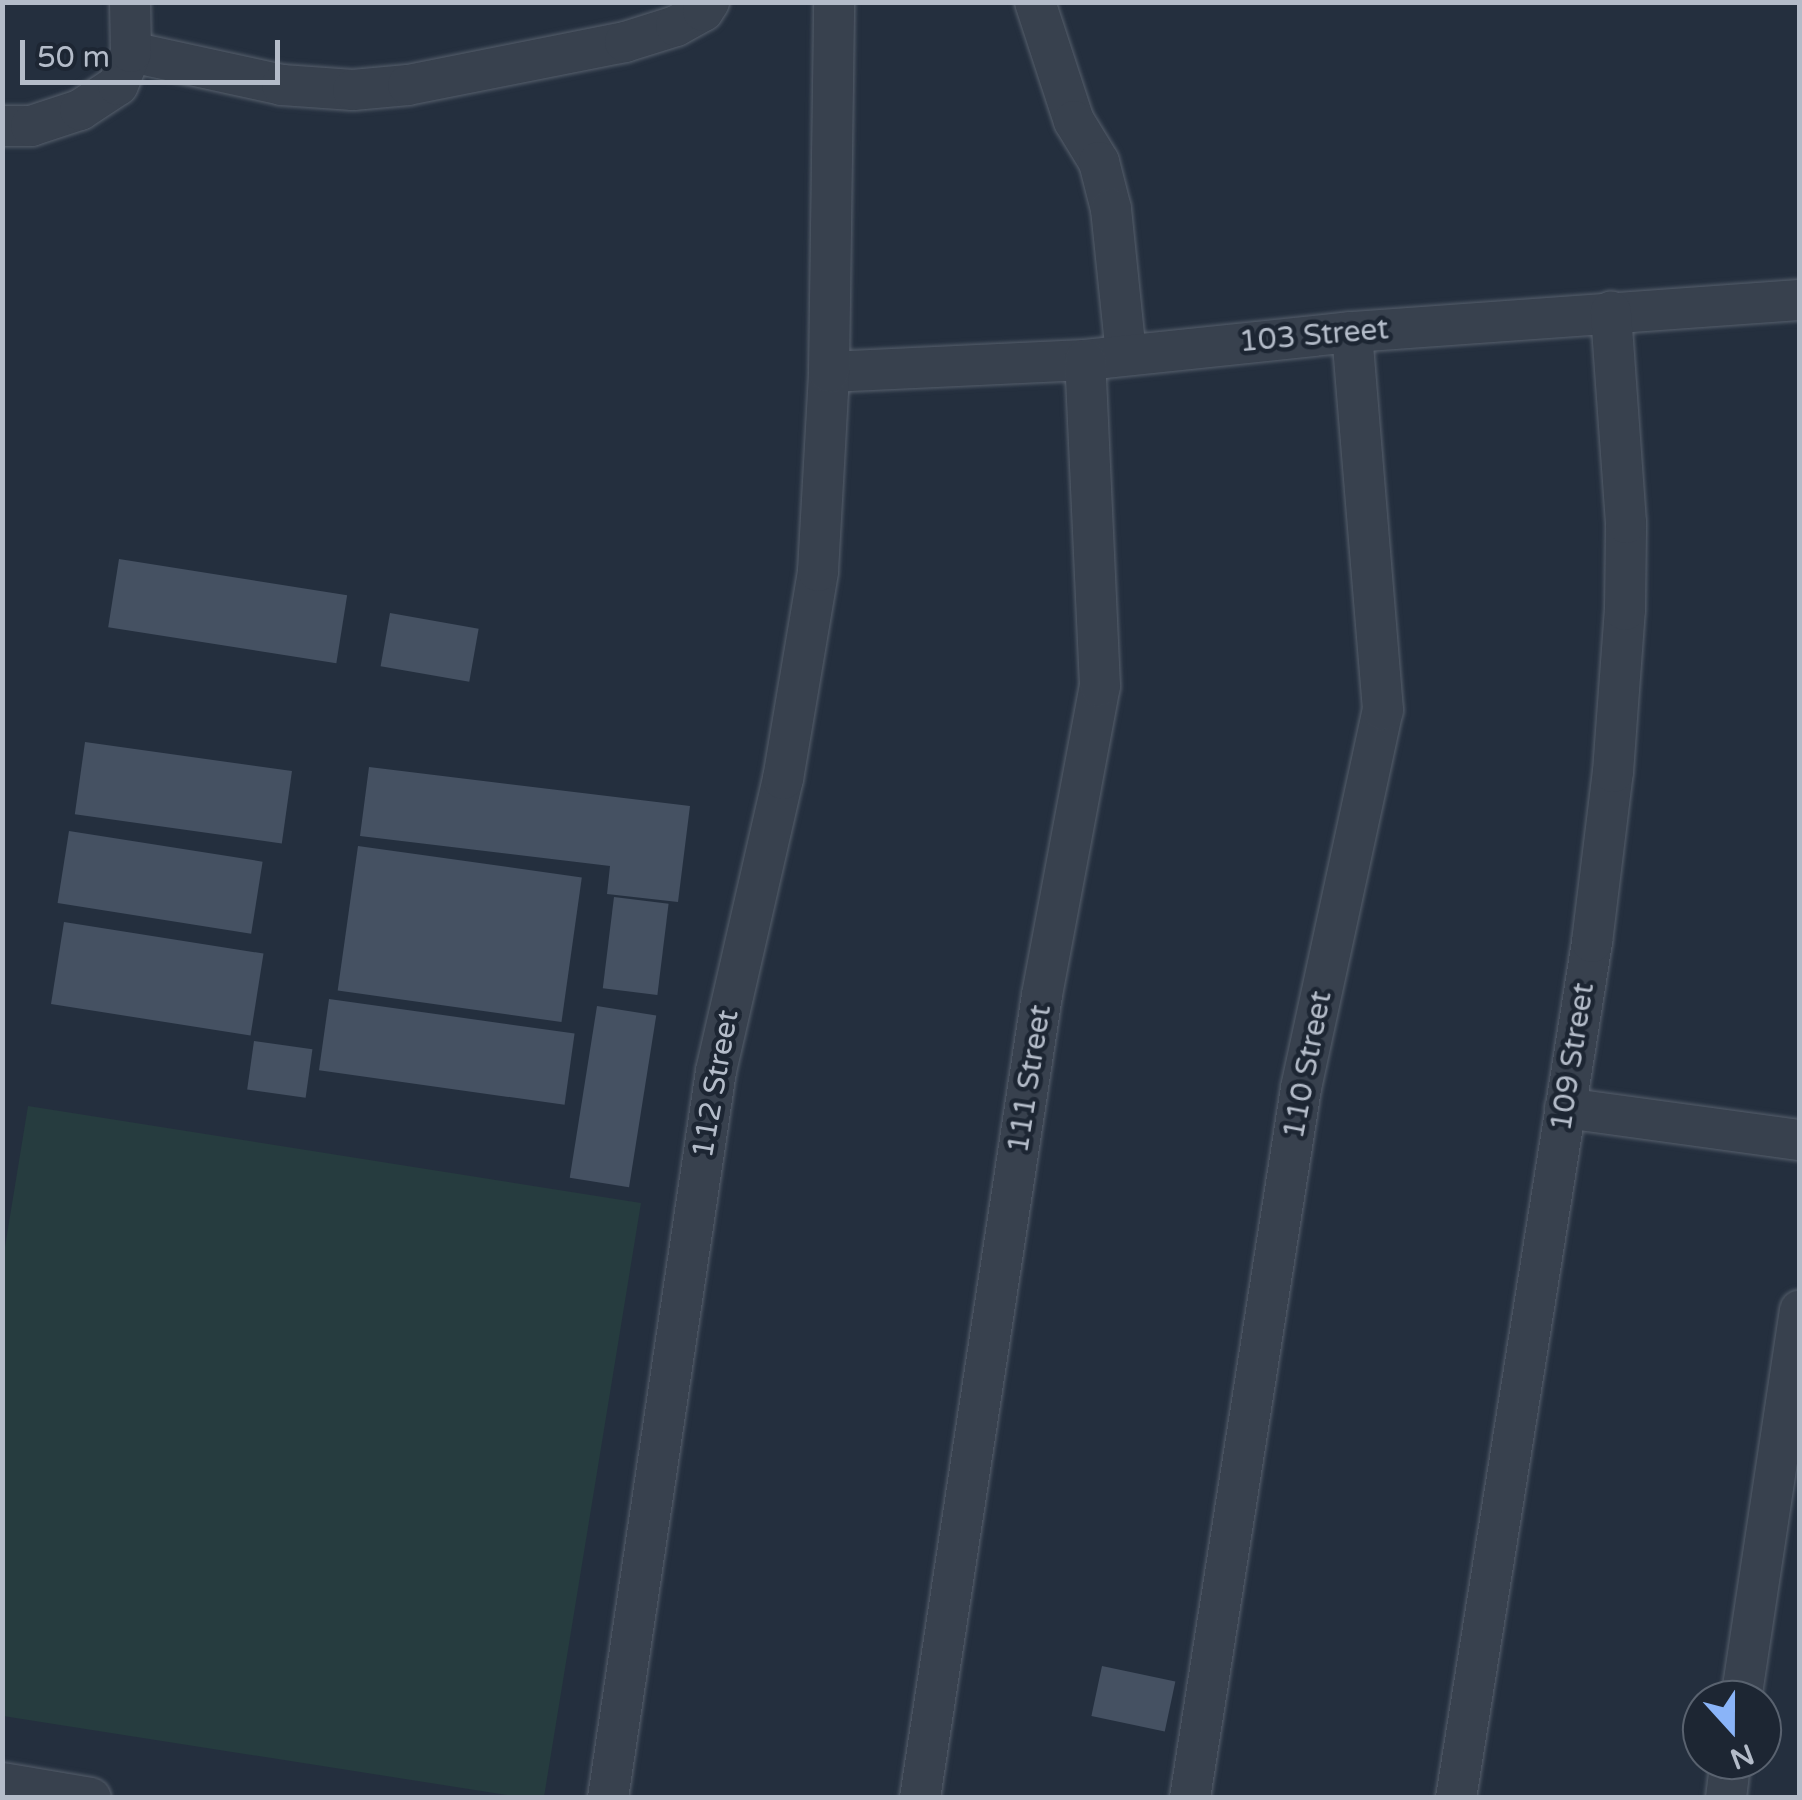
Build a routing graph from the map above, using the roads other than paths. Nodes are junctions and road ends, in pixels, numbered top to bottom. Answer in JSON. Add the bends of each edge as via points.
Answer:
{"nodes":[{"id":1,"x":130,"y":2,"type":"edge"},
{"id":2,"x":709,"y":2,"type":"edge"},
{"id":3,"x":834,"y":2,"type":"edge"},
{"id":4,"x":1035,"y":2,"type":"edge"},
{"id":5,"x":131,"y":52,"type":"junction"},
{"id":6,"x":2,"y":126,"type":"edge"},
{"id":7,"x":1800,"y":300,"type":"edge"},
{"id":8,"x":1612,"y":312,"type":"junction"},
{"id":9,"x":1352,"y":332,"type":"junction"},
{"id":10,"x":1126,"y":353,"type":"junction"},
{"id":11,"x":1085,"y":360,"type":"junction"},
{"id":12,"x":829,"y":372,"type":"junction"},
{"id":13,"x":1565,"y":1108,"type":"junction"},
{"id":14,"x":1800,"y":1140,"type":"edge"},
{"id":15,"x":1800,"y":1310,"type":"edge"},
{"id":16,"x":1744,"y":1680,"type":"edge"},
{"id":17,"x":2,"y":1783,"type":"edge"},
{"id":18,"x":90,"y":1798,"type":"edge"},
{"id":19,"x":608,"y":1798,"type":"edge"},
{"id":20,"x":920,"y":1798,"type":"edge"},
{"id":21,"x":1190,"y":1798,"type":"edge"},
{"id":22,"x":1456,"y":1798,"type":"edge"}],
"edges":[{"from":1,"to":5,"type":"street"},
{"from":2,"to":5,"type":"street","via":[[676,26],[625,42],[390,86],[282,86]]},
{"from":3,"to":12,"type":"street","name":"112 Street"},
{"from":4,"to":10,"type":"street","via":[[1074,121],[1099,162]]},
{"from":5,"to":6,"type":"street","via":[[118,85],[80,110],[31,126]]},
{"from":7,"to":8,"type":"street","name":"103 Street"},
{"from":8,"to":9,"type":"street","name":"103 Street"},
{"from":8,"to":13,"type":"street","name":"109 Street","via":[[1626,610],[1613,772]]},
{"from":9,"to":10,"type":"street","name":"103 Street"},
{"from":9,"to":21,"type":"street","name":"110 Street","via":[[1383,710],[1301,1088]]},
{"from":10,"to":11,"type":"street","name":"103 Street"},
{"from":11,"to":12,"type":"street","name":"103 Street"},
{"from":11,"to":20,"type":"street","name":"111 Street","via":[[1100,686],[1042,995]]},
{"from":12,"to":19,"type":"street","name":"112 Street","via":[[818,571],[783,779],[716,1071]]},
{"from":13,"to":14,"type":"street"},
{"from":13,"to":22,"type":"street","name":"109 Street"},
{"from":15,"to":16,"type":"street"},
{"from":17,"to":18,"type":"street"}]}
